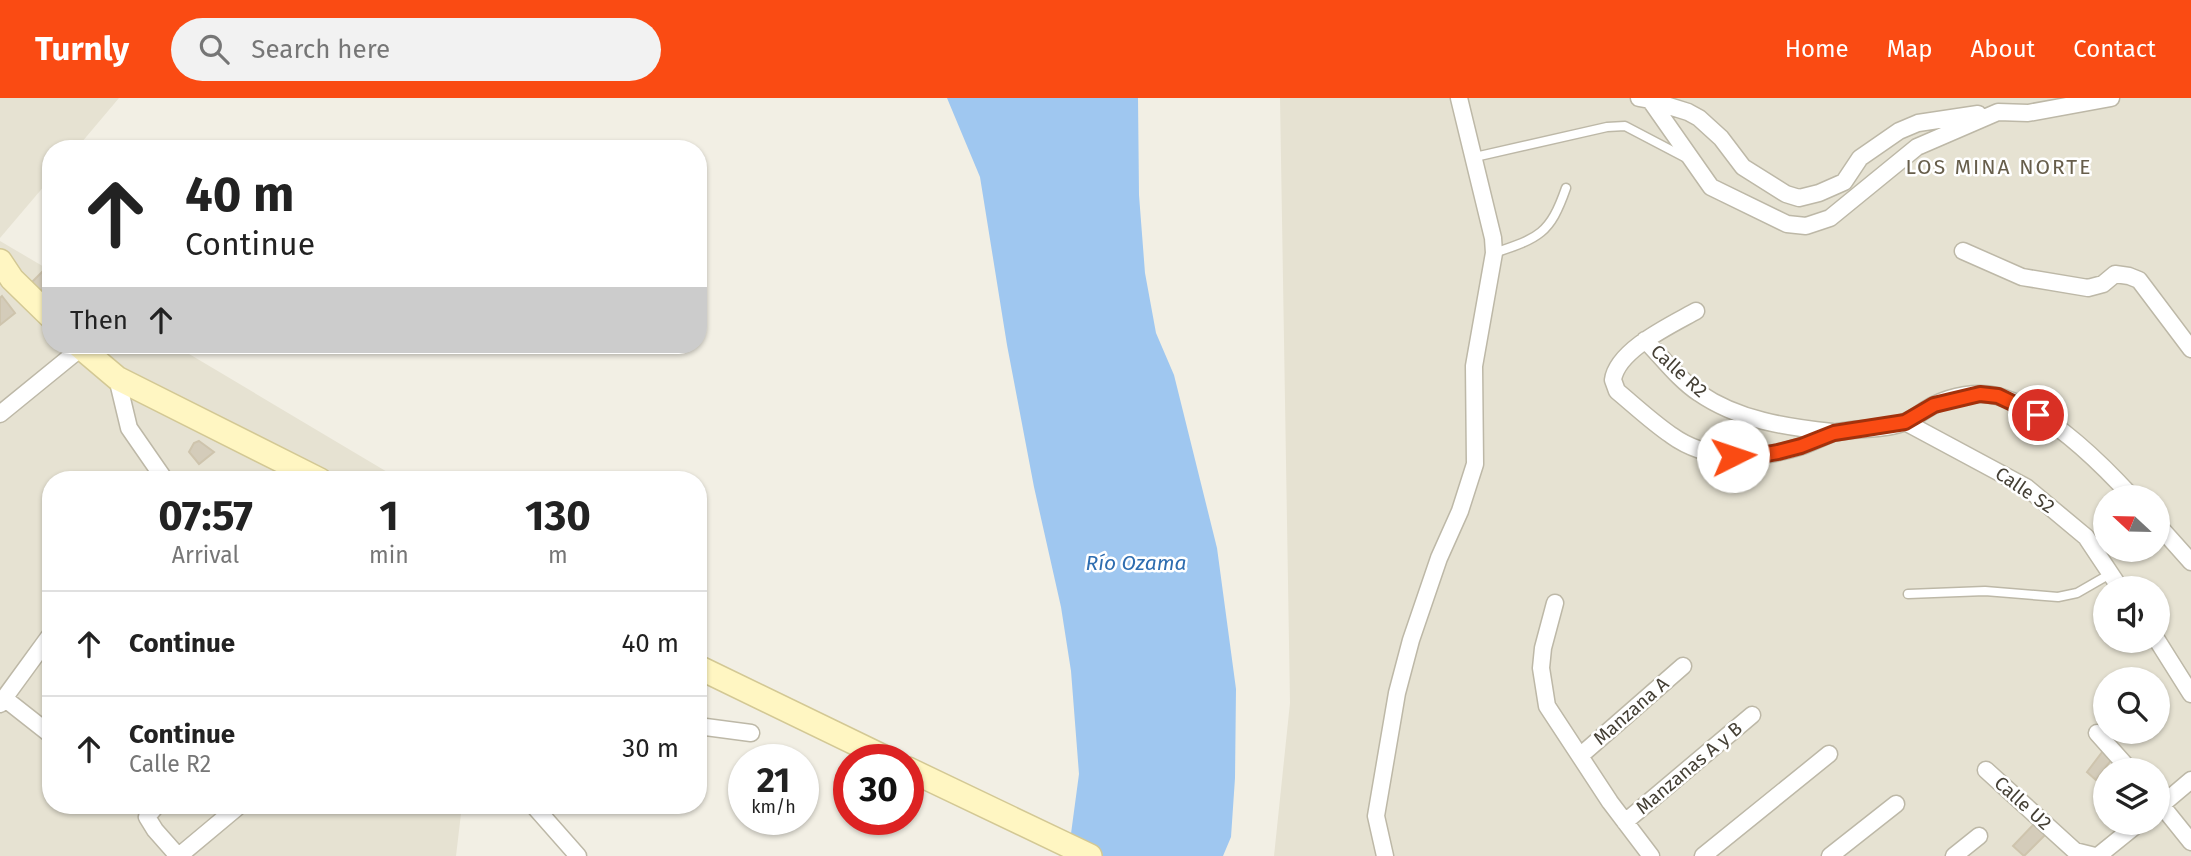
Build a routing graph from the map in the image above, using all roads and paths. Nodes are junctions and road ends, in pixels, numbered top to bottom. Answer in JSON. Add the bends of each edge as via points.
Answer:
{"nodes":[{"id":1,"x":1459,"y":98,"type":"edge"},
{"id":2,"x":2111,"y":98,"type":"edge"},
{"id":3,"x":1645,"y":99,"type":"edge"},
{"id":4,"x":1998,"y":112,"type":"junction"},
{"id":5,"x":1475,"y":158,"type":"junction"},
{"id":6,"x":1689,"y":160,"type":"junction"},
{"id":7,"x":1566,"y":188,"type":"dead end"},
{"id":8,"x":1963,"y":251,"type":"dead end"},
{"id":9,"x":1494,"y":254,"type":"junction"},
{"id":10,"x":4,"y":277,"type":"edge"},
{"id":11,"x":42,"y":309,"type":"edge"},
{"id":12,"x":1696,"y":311,"type":"dead end"},
{"id":13,"x":1645,"y":340,"type":"junction"},
{"id":14,"x":2191,"y":349,"type":"edge"},
{"id":15,"x":70,"y":354,"type":"edge"},
{"id":16,"x":88,"y":354,"type":"edge"},
{"id":17,"x":117,"y":378,"type":"junction"},
{"id":18,"x":0,"y":414,"type":"edge"},
{"id":19,"x":1905,"y":422,"type":"junction"},
{"id":20,"x":1834,"y":433,"type":"junction"},
{"id":21,"x":159,"y":471,"type":"edge"},
{"id":22,"x":302,"y":471,"type":"edge"},
{"id":23,"x":2120,"y":485,"type":"edge"},
{"id":24,"x":2170,"y":538,"type":"edge"},
{"id":25,"x":2191,"y":562,"type":"edge"},
{"id":26,"x":2110,"y":574,"type":"joint"},
{"id":27,"x":1908,"y":594,"type":"dead end"},
{"id":28,"x":1555,"y":603,"type":"dead end"},
{"id":29,"x":42,"y":646,"type":"edge"},
{"id":30,"x":2165,"y":653,"type":"edge"},
{"id":31,"x":1683,"y":666,"type":"dead end"},
{"id":32,"x":707,"y":671,"type":"edge"},
{"id":33,"x":2191,"y":694,"type":"edge"},
{"id":34,"x":2,"y":701,"type":"edge"},
{"id":35,"x":1752,"y":715,"type":"dead end"},
{"id":36,"x":707,"y":727,"type":"edge"},
{"id":37,"x":42,"y":729,"type":"edge"},
{"id":38,"x":751,"y":733,"type":"dead end"},
{"id":39,"x":857,"y":744,"type":"edge"},
{"id":40,"x":2107,"y":744,"type":"edge"},
{"id":41,"x":1829,"y":754,"type":"dead end"},
{"id":42,"x":1580,"y":756,"type":"junction"},
{"id":43,"x":2119,"y":758,"type":"edge"},
{"id":44,"x":1986,"y":770,"type":"dead end"},
{"id":45,"x":924,"y":776,"type":"edge"},
{"id":46,"x":2191,"y":780,"type":"edge"},
{"id":47,"x":2170,"y":796,"type":"edge"},
{"id":48,"x":1896,"y":804,"type":"dead end"},
{"id":49,"x":150,"y":814,"type":"edge"},
{"id":50,"x":229,"y":814,"type":"edge"},
{"id":51,"x":541,"y":814,"type":"edge"},
{"id":52,"x":2170,"y":818,"type":"edge"},
{"id":53,"x":1625,"y":822,"type":"junction"},
{"id":54,"x":2124,"y":835,"type":"edge"},
{"id":55,"x":1979,"y":836,"type":"dead end"},
{"id":56,"x":2191,"y":842,"type":"edge"},
{"id":57,"x":179,"y":856,"type":"edge"},
{"id":58,"x":578,"y":856,"type":"edge"},
{"id":59,"x":1090,"y":856,"type":"edge"},
{"id":60,"x":1385,"y":856,"type":"edge"},
{"id":61,"x":1651,"y":856,"type":"edge"},
{"id":62,"x":1703,"y":856,"type":"edge"},
{"id":63,"x":1830,"y":856,"type":"edge"},
{"id":64,"x":1954,"y":856,"type":"edge"},
{"id":65,"x":2097,"y":856,"type":"edge"}],
"edges":[{"from":1,"to":5,"type":"street"},
{"from":2,"to":4,"type":"street","via":[[2028,113]]},
{"from":3,"to":4,"type":"street","via":[[1699,118],[1743,167],[1799,198],[1844,182],[1860,158],[1908,127]]},
{"from":3,"to":6,"type":"street"},
{"from":4,"to":6,"type":"street","via":[[1917,147],[1830,218],[1806,226],[1787,224],[1711,187]]},
{"from":5,"to":6,"type":"lane","via":[[1625,126]]},
{"from":5,"to":9,"type":"street"},
{"from":7,"to":9,"type":"lane","via":[[1557,214],[1543,232]]},
{"from":8,"to":14,"type":"street","via":[[2022,277],[2088,288],[2115,274],[2129,276],[2138,280]]},
{"from":9,"to":60,"type":"street","via":[[1474,366],[1475,464],[1411,640],[1397,693],[1376,816]]},
{"from":10,"to":11,"type":"street"},
{"from":12,"to":13,"type":"street"},
{"from":13,"to":20,"type":"street","name":"Calle R2","via":[[1696,392],[1718,405],[1780,425]]},
{"from":13,"to":20,"type":"street","via":[[1617,368],[1613,380],[1618,391],[1672,437],[1711,453],[1755,456]]},
{"from":15,"to":18,"type":"street"},
{"from":16,"to":17,"type":"street"},
{"from":17,"to":21,"type":"street","via":[[129,428]]},
{"from":17,"to":22,"type":"street"},
{"from":19,"to":20,"type":"street"},
{"from":19,"to":23,"type":"street","via":[[1958,397],[1998,396],[2038,415],[2085,449]]},
{"from":19,"to":26,"type":"street","name":"Calle S2","via":[[2026,487],[2086,537]]},
{"from":24,"to":25,"type":"street"},
{"from":26,"to":27,"type":"lane","via":[[2077,593],[2058,597],[1985,591]]},
{"from":28,"to":42,"type":"street","via":[[1543,648],[1542,686],[1547,706]]},
{"from":29,"to":34,"type":"street"},
{"from":30,"to":33,"type":"street"},
{"from":31,"to":42,"type":"street","name":"Manzana A"},
{"from":32,"to":39,"type":"street"},
{"from":34,"to":37,"type":"street"},
{"from":35,"to":53,"type":"street","name":"Manzanas A y B"},
{"from":36,"to":38,"type":"street"},
{"from":40,"to":43,"type":"street"},
{"from":41,"to":62,"type":"street"},
{"from":42,"to":53,"type":"street"},
{"from":44,"to":65,"type":"street","name":"Calle U2","via":[[2075,851]]},
{"from":45,"to":59,"type":"street"},
{"from":46,"to":47,"type":"street"},
{"from":48,"to":63,"type":"street"},
{"from":49,"to":57,"type":"street","via":[[155,830]]},
{"from":50,"to":57,"type":"street"},
{"from":51,"to":58,"type":"street"},
{"from":52,"to":56,"type":"street"},
{"from":53,"to":61,"type":"street"},
{"from":54,"to":65,"type":"street"},
{"from":55,"to":64,"type":"street"}]}
